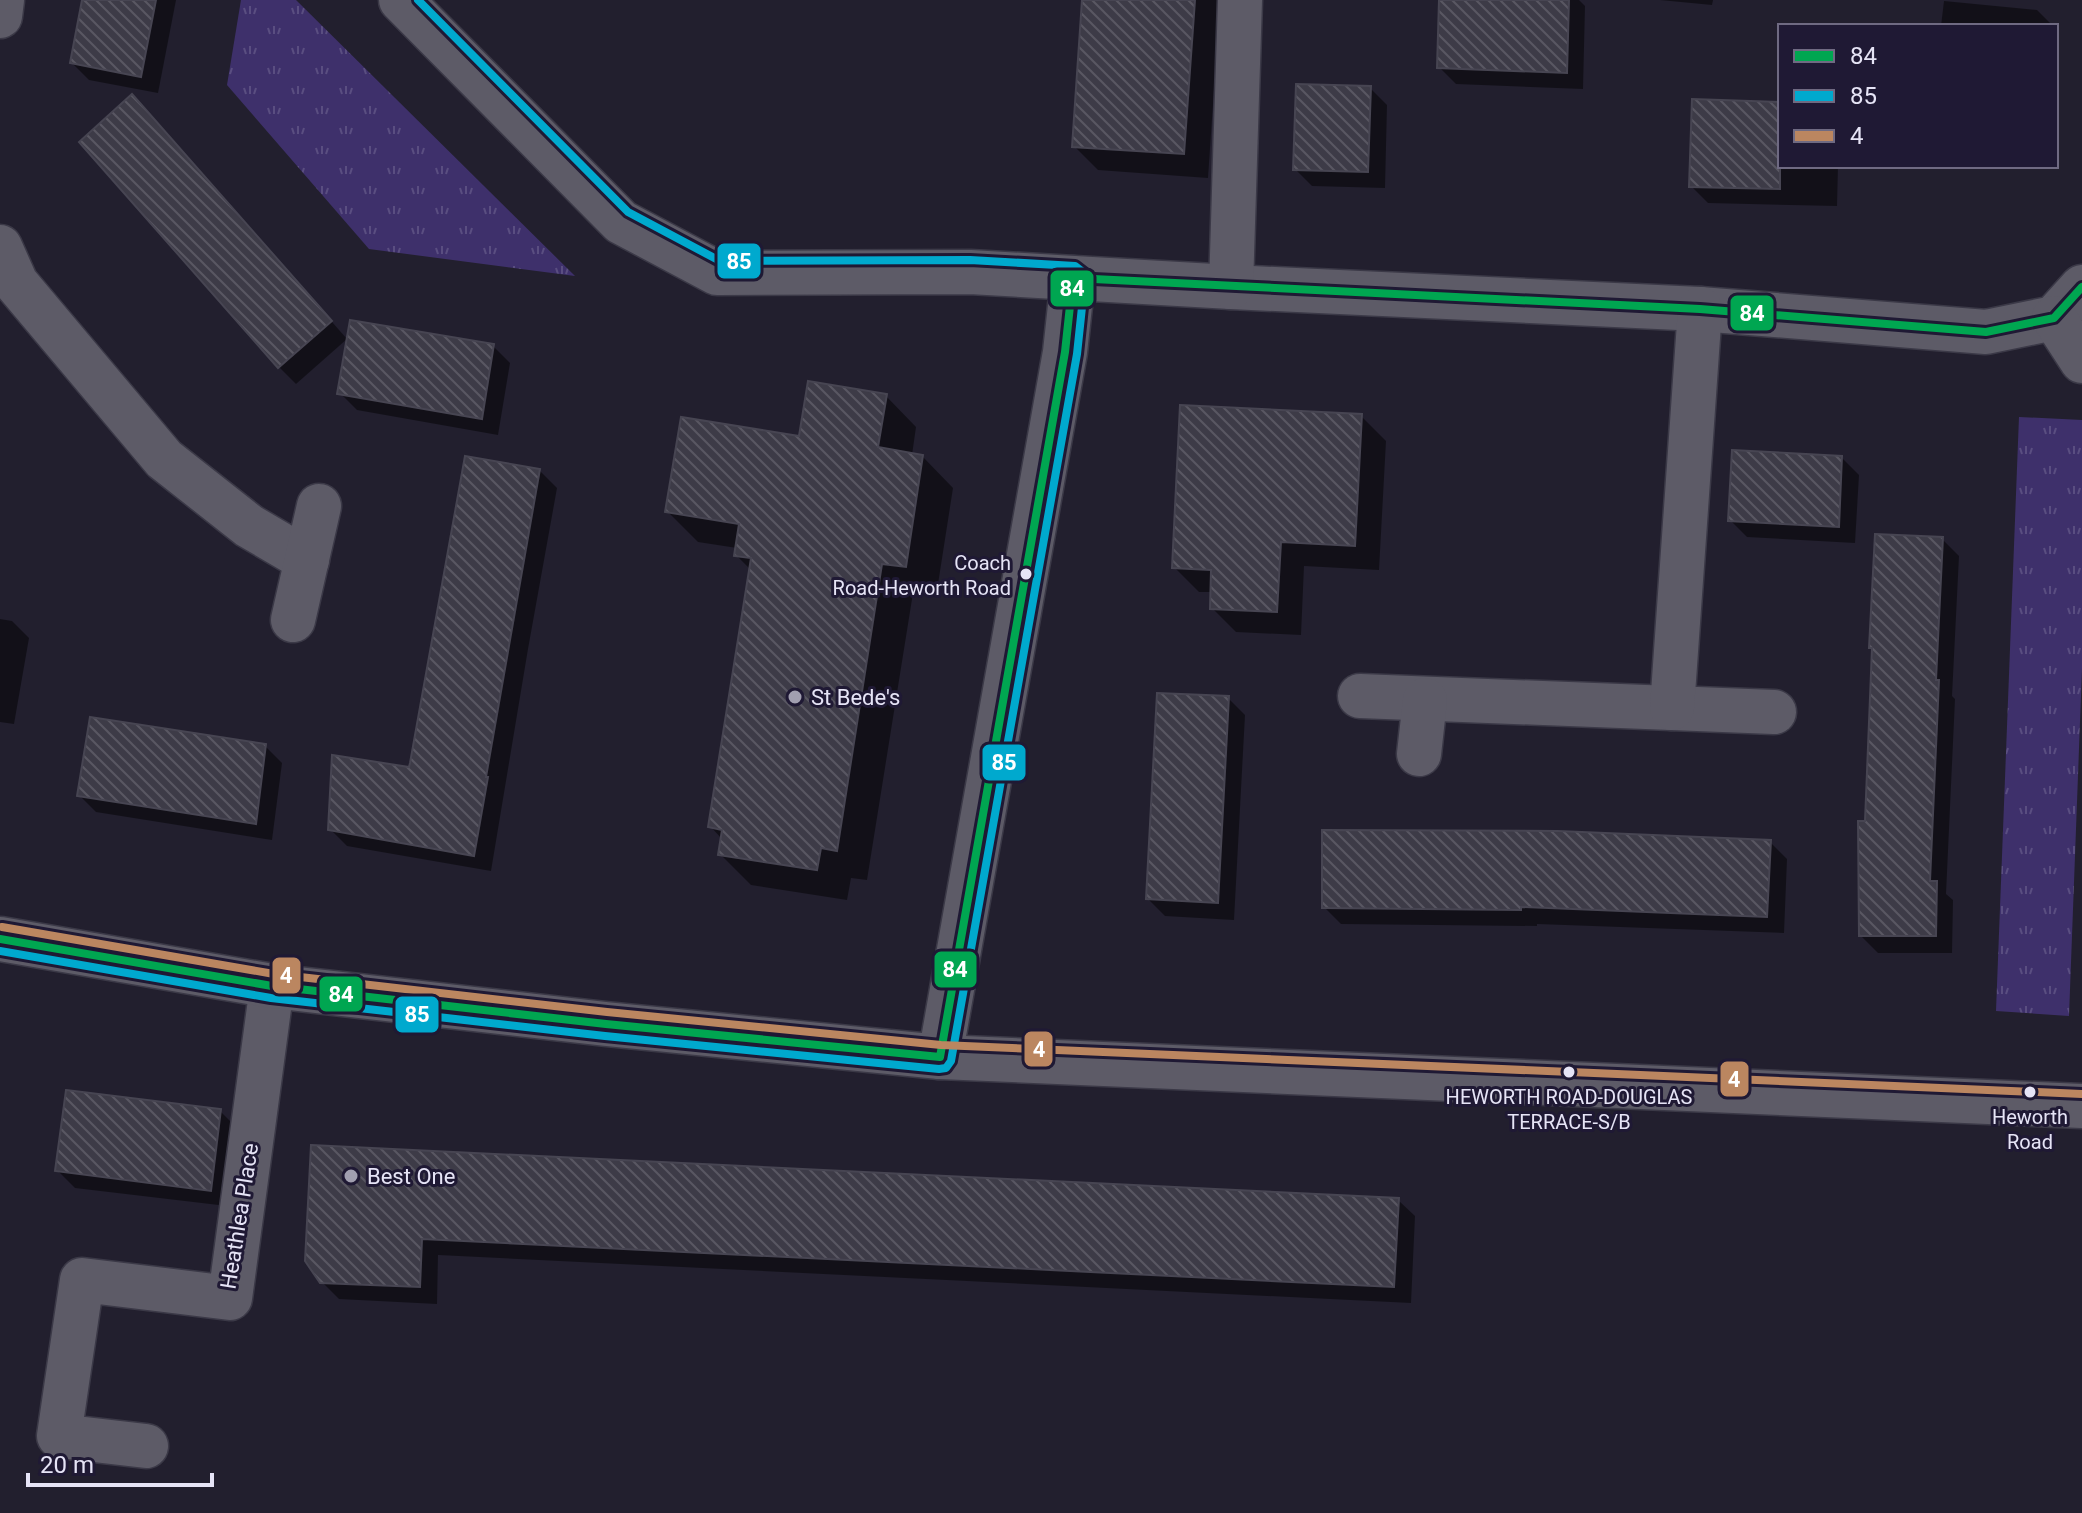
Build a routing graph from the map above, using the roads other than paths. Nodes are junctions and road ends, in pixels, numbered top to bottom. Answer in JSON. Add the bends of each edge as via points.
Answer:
{"nodes":[{"id":1,"x":2,"y":0,"type":"edge"},
{"id":2,"x":401,"y":0,"type":"edge"},
{"id":3,"x":1240,"y":0,"type":"edge"},
{"id":4,"x":0,"y":16,"type":"edge"},
{"id":5,"x":0,"y":247,"type":"edge"},
{"id":6,"x":1073,"y":278,"type":"junction"},
{"id":7,"x":1231,"y":287,"type":"junction"},
{"id":8,"x":2068,"y":302,"type":"edge"},
{"id":9,"x":1700,"y":309,"type":"junction"},
{"id":10,"x":2082,"y":361,"type":"edge"},
{"id":11,"x":319,"y":506,"type":"dead end"},
{"id":12,"x":307,"y":560,"type":"junction"},
{"id":13,"x":293,"y":620,"type":"dead end"},
{"id":14,"x":1360,"y":696,"type":"dead end"},
{"id":15,"x":1425,"y":700,"type":"junction"},
{"id":16,"x":1672,"y":708,"type":"junction"},
{"id":17,"x":1774,"y":712,"type":"dead end"},
{"id":18,"x":1419,"y":754,"type":"dead end"},
{"id":19,"x":0,"y":939,"type":"edge"},
{"id":20,"x":272,"y":986,"type":"junction"},
{"id":21,"x":940,"y":1057,"type":"junction"},
{"id":22,"x":2082,"y":1106,"type":"edge"},
{"id":23,"x":146,"y":1446,"type":"dead end"}],
"edges":[{"from":1,"to":4,"type":"street"},
{"from":2,"to":6,"type":"street","via":[[621,222],[717,273],[970,272]]},
{"from":3,"to":7,"type":"street"},
{"from":5,"to":12,"type":"street","via":[[16,283],[164,459],[249,526]]},
{"from":6,"to":7,"type":"street"},
{"from":6,"to":21,"type":"street","via":[[1065,352]]},
{"from":7,"to":9,"type":"street"},
{"from":8,"to":9,"type":"street","via":[[1986,332]]},
{"from":8,"to":10,"type":"street"},
{"from":9,"to":16,"type":"street"},
{"from":11,"to":12,"type":"street"},
{"from":12,"to":13,"type":"street"},
{"from":14,"to":15,"type":"street"},
{"from":15,"to":16,"type":"street"},
{"from":15,"to":18,"type":"street"},
{"from":16,"to":17,"type":"street"},
{"from":19,"to":20,"type":"street"},
{"from":20,"to":21,"type":"street"},
{"from":20,"to":23,"type":"street","name":"Heathlea Place","via":[[230,1298],[82,1280],[59,1436]]},
{"from":21,"to":22,"type":"street"}]}
